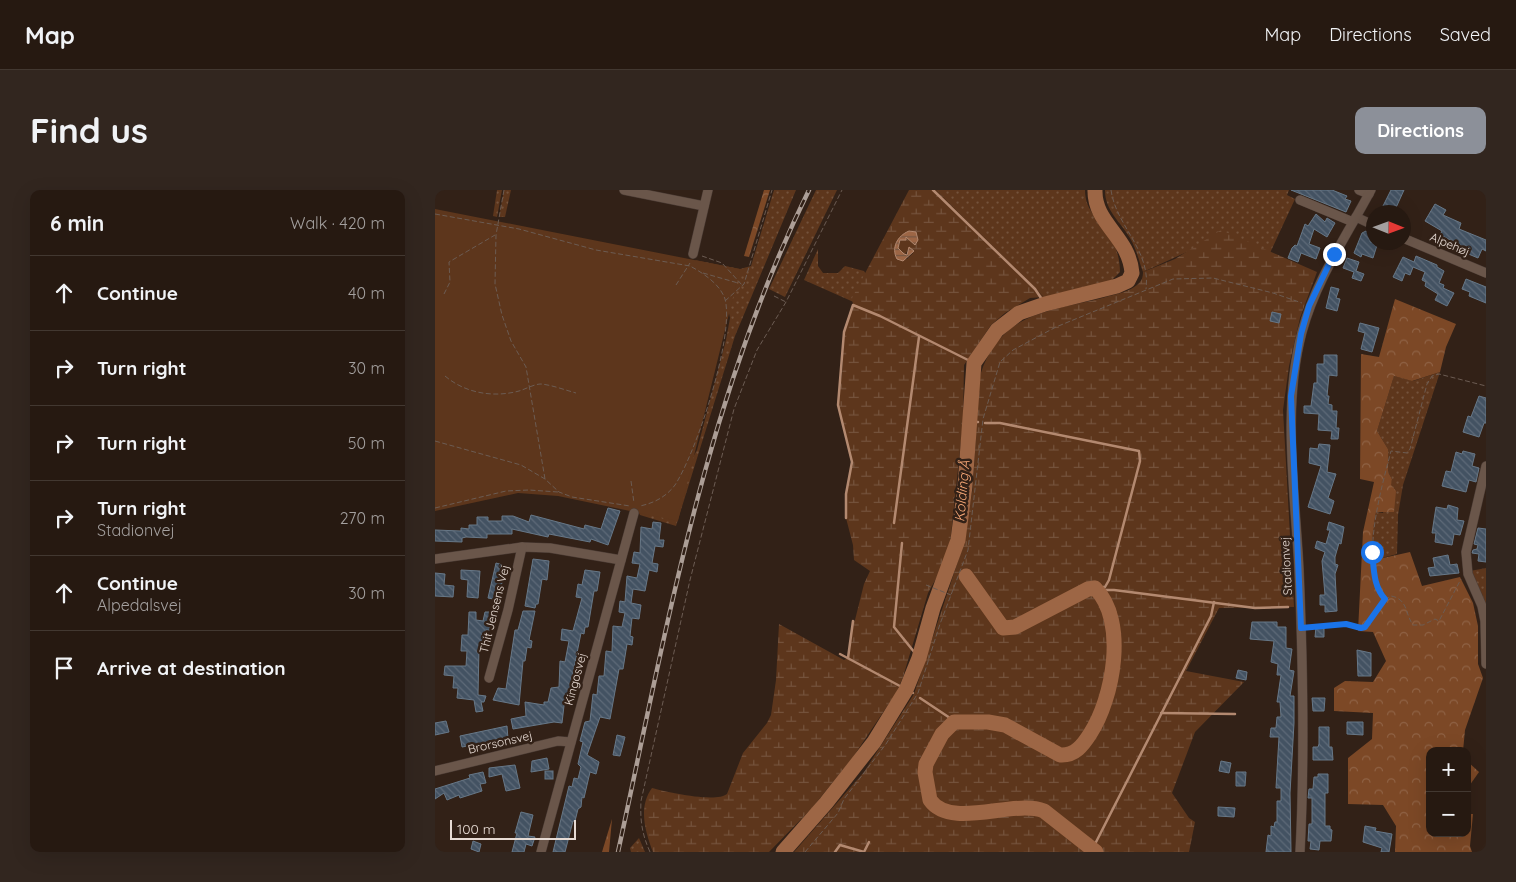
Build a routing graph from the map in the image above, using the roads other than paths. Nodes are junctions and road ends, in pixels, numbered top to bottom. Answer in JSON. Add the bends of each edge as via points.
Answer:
{"nodes":[{"id":1,"x":624,"y":190,"type":"edge"},
{"id":2,"x":708,"y":190,"type":"edge"},
{"id":3,"x":1359,"y":190,"type":"edge"},
{"id":4,"x":1370,"y":192,"type":"edge"},
{"id":5,"x":1301,"y":200,"type":"dead end"},
{"id":6,"x":704,"y":206,"type":"junction"},
{"id":7,"x":1355,"y":219,"type":"junction"},
{"id":8,"x":1366,"y":223,"type":"edge"},
{"id":9,"x":1411,"y":241,"type":"edge"},
{"id":10,"x":693,"y":254,"type":"road end"},
{"id":11,"x":1486,"y":273,"type":"edge"},
{"id":12,"x":1486,"y":466,"type":"edge"},
{"id":13,"x":634,"y":510,"type":"road end"},
{"id":14,"x":522,"y":547,"type":"junction"},
{"id":15,"x":435,"y":559,"type":"edge"},
{"id":16,"x":621,"y":560,"type":"junction"},
{"id":17,"x":1486,"y":664,"type":"edge"},
{"id":18,"x":489,"y":678,"type":"dead end"},
{"id":19,"x":571,"y":742,"type":"junction"},
{"id":20,"x":435,"y":771,"type":"edge"},
{"id":21,"x":541,"y":852,"type":"edge"},
{"id":22,"x":1300,"y":852,"type":"edge"}],
"edges":[{"from":1,"to":6,"type":"street"},
{"from":2,"to":6,"type":"street"},
{"from":3,"to":4,"type":"street"},
{"from":4,"to":7,"type":"street","name":"Stadionvej"},
{"from":5,"to":7,"type":"street"},
{"from":6,"to":10,"type":"street"},
{"from":7,"to":8,"type":"street"},
{"from":7,"to":22,"type":"street","name":"Stadionvej","via":[[1309,306],[1291,396],[1303,682]]},
{"from":9,"to":11,"type":"street","name":"Alpehøj"},
{"from":12,"to":17,"type":"street","via":[[1466,552],[1468,574],[1482,606]]},
{"from":13,"to":16,"type":"street","name":"Kingosvej"},
{"from":14,"to":15,"type":"street"},
{"from":14,"to":16,"type":"street","via":[[550,548]]},
{"from":14,"to":18,"type":"street","name":"Thit Jensens Vej","via":[[509,610]]},
{"from":16,"to":19,"type":"street","name":"Kingosvej"},
{"from":19,"to":20,"type":"street","name":"Brorsonsvej","via":[[558,741]]},
{"from":19,"to":21,"type":"street","name":"Kingosvej"}]}
